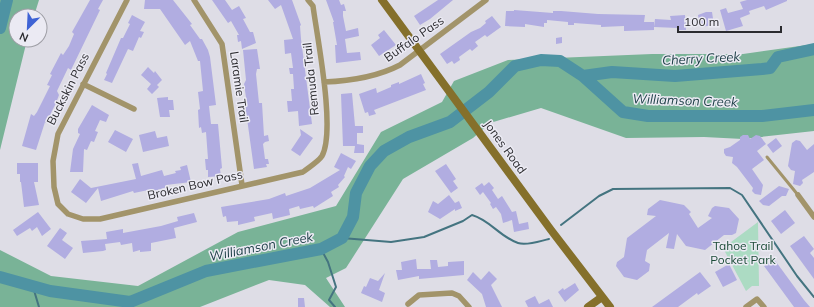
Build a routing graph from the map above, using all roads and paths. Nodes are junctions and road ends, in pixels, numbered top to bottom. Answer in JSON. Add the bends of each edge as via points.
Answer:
{"nodes":[{"id":1,"x":128,"y":0,"type":"edge"},
{"id":2,"x":194,"y":0,"type":"edge"},
{"id":3,"x":308,"y":0,"type":"edge"},
{"id":4,"x":382,"y":0,"type":"edge"},
{"id":5,"x":486,"y":0,"type":"edge"},
{"id":6,"x":419,"y":50,"type":"junction"},
{"id":7,"x":324,"y":82,"type":"junction"},
{"id":8,"x":83,"y":84,"type":"junction"},
{"id":9,"x":134,"y":109,"type":"dead end"},
{"id":10,"x":321,"y":156,"type":"joint"},
{"id":11,"x":767,"y":157,"type":"dead end"},
{"id":12,"x":242,"y":185,"type":"junction"},
{"id":13,"x":798,"y":195,"type":"joint"},
{"id":14,"x":68,"y":214,"type":"joint"},
{"id":15,"x":814,"y":217,"type":"edge"},
{"id":16,"x":602,"y":296,"type":"junction"},
{"id":17,"x":408,"y":304,"type":"dead end"},
{"id":18,"x":469,"y":307,"type":"edge"},
{"id":19,"x":588,"y":307,"type":"edge"},
{"id":20,"x":610,"y":307,"type":"edge"},
{"id":21,"x":746,"y":307,"type":"edge"},
{"id":22,"x":764,"y":307,"type":"edge"}],
"edges":[{"from":1,"to":8,"type":"street","name":"Buckskin Pass"},
{"from":2,"to":12,"type":"street","name":"Laramie Trail","via":[[222,44]]},
{"from":3,"to":7,"type":"street","name":"Remuda Trail","via":[[312,6]]},
{"from":4,"to":6,"type":"street","name":"Jones Road"},
{"from":5,"to":6,"type":"street","name":"Buffalo Pass"},
{"from":6,"to":7,"type":"street","name":"Buffalo Pass","via":[[390,70],[347,80]]},
{"from":6,"to":16,"type":"street","name":"Jones Road"},
{"from":7,"to":10,"type":"street","name":"Remuda Trail","via":[[327,129]]},
{"from":8,"to":9,"type":"street"},
{"from":8,"to":14,"type":"street","name":"Buckskin Pass","via":[[58,134],[53,160],[54,187],[58,204]]},
{"from":10,"to":12,"type":"street","name":"Broken Bow Pass","via":[[303,172]]},
{"from":11,"to":13,"type":"lane"},
{"from":12,"to":14,"type":"street","name":"Broken Bow Pass","via":[[100,219],[83,219]]},
{"from":13,"to":15,"type":"street"},
{"from":16,"to":19,"type":"street"},
{"from":16,"to":20,"type":"street","name":"Jones Road"},
{"from":17,"to":18,"type":"street","via":[[419,295],[452,293],[459,296]]},
{"from":21,"to":22,"type":"street","via":[[757,298]]}]}
